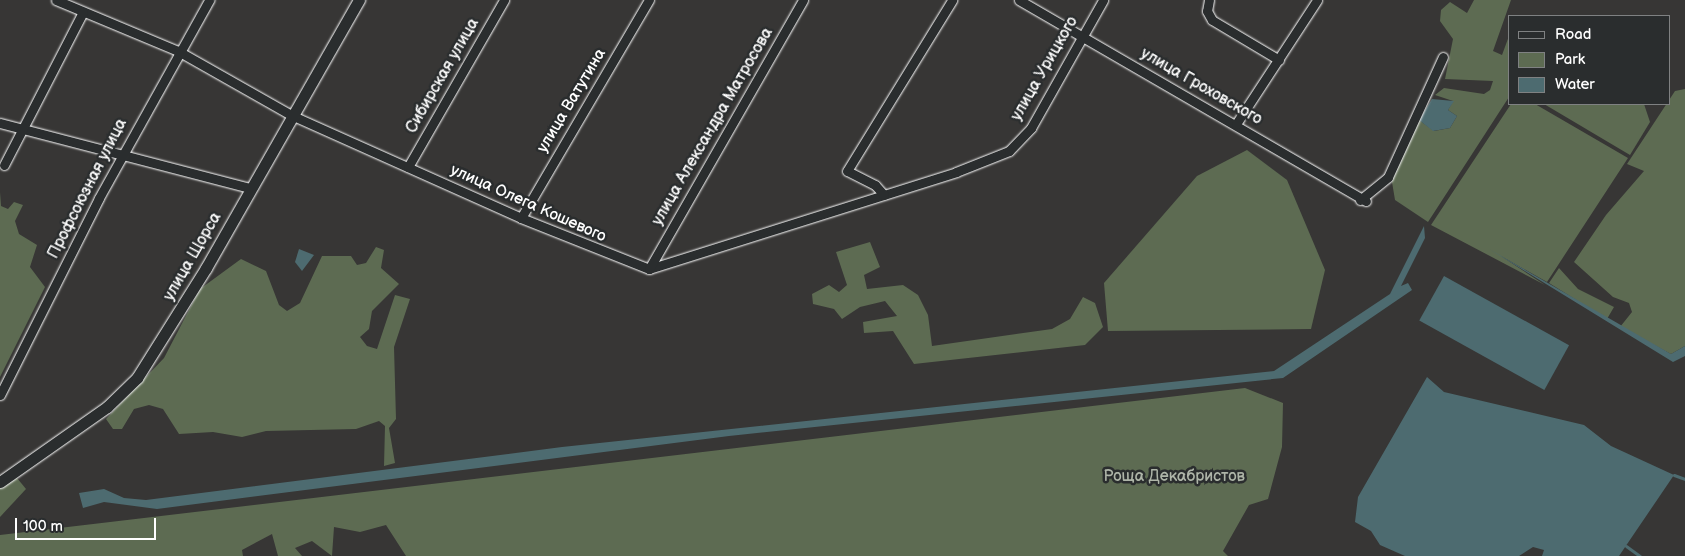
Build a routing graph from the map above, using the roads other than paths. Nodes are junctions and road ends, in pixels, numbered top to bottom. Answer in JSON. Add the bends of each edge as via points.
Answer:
{"nodes":[{"id":1,"x":56,"y":0,"type":"edge"},
{"id":2,"x":209,"y":0,"type":"edge"},
{"id":3,"x":359,"y":0,"type":"edge"},
{"id":4,"x":504,"y":0,"type":"edge"},
{"id":5,"x":803,"y":0,"type":"edge"},
{"id":6,"x":952,"y":0,"type":"edge"},
{"id":7,"x":1019,"y":0,"type":"edge"},
{"id":8,"x":1104,"y":0,"type":"edge"},
{"id":9,"x":1209,"y":0,"type":"edge"},
{"id":10,"x":1317,"y":0,"type":"edge"},
{"id":11,"x":647,"y":1,"type":"edge"},
{"id":12,"x":83,"y":12,"type":"junction"},
{"id":13,"x":1083,"y":35,"type":"junction"},
{"id":14,"x":178,"y":51,"type":"junction"},
{"id":15,"x":1443,"y":57,"type":"dead end"},
{"id":16,"x":1279,"y":60,"type":"junction"},
{"id":17,"x":291,"y":115,"type":"junction"},
{"id":18,"x":0,"y":123,"type":"edge"},
{"id":19,"x":1236,"y":124,"type":"junction"},
{"id":20,"x":26,"y":129,"type":"junction"},
{"id":21,"x":125,"y":153,"type":"junction"},
{"id":22,"x":4,"y":165,"type":"dead end"},
{"id":23,"x":408,"y":168,"type":"junction"},
{"id":24,"x":250,"y":188,"type":"junction"},
{"id":25,"x":884,"y":195,"type":"junction"},
{"id":26,"x":521,"y":218,"type":"junction"},
{"id":27,"x":649,"y":269,"type":"junction"},
{"id":28,"x":0,"y":395,"type":"edge"},
{"id":29,"x":0,"y":482,"type":"edge"}],
"edges":[{"from":1,"to":12,"type":"street","name":"улица Олега Кошевого"},
{"from":2,"to":14,"type":"street","name":"Профсоюзная улица"},
{"from":3,"to":17,"type":"main road","name":"улица Щорса"},
{"from":4,"to":23,"type":"street","name":"Сибирская улица"},
{"from":5,"to":27,"type":"street","name":"улица Александра Матросова"},
{"from":6,"to":25,"type":"street","via":[[847,171],[875,184]]},
{"from":7,"to":13,"type":"street","name":"улица Гроховского"},
{"from":8,"to":13,"type":"street","name":"улица Урицкого"},
{"from":9,"to":16,"type":"street","via":[[1207,11],[1212,20]]},
{"from":10,"to":16,"type":"street"},
{"from":11,"to":26,"type":"street","name":"улица Ватутина"},
{"from":12,"to":14,"type":"street","name":"улица Олега Кошевого"},
{"from":12,"to":20,"type":"street"},
{"from":13,"to":19,"type":"street","name":"улица Гроховского"},
{"from":13,"to":25,"type":"street","name":"улица Урицкого","via":[[1031,128],[1009,151]]},
{"from":14,"to":17,"type":"street","name":"улица Олега Кошевого"},
{"from":14,"to":21,"type":"street","name":"Профсоюзная улица"},
{"from":15,"to":19,"type":"street","name":"улица Гроховского","via":[[1388,177],[1363,200]]},
{"from":16,"to":19,"type":"street"},
{"from":17,"to":23,"type":"street","name":"улица Олега Кошевого"},
{"from":17,"to":24,"type":"main road","name":"улица Щорса"},
{"from":18,"to":20,"type":"street"},
{"from":20,"to":21,"type":"street"},
{"from":20,"to":22,"type":"street"},
{"from":21,"to":24,"type":"street"},
{"from":21,"to":28,"type":"street","name":"Профсоюзная улица"},
{"from":23,"to":26,"type":"street","name":"улица Олега Кошевого"},
{"from":24,"to":29,"type":"main road","name":"улица Щорса","via":[[158,349],[137,378],[106,407]]},
{"from":25,"to":27,"type":"street"},
{"from":26,"to":27,"type":"street","name":"улица Олега Кошевого"}]}
